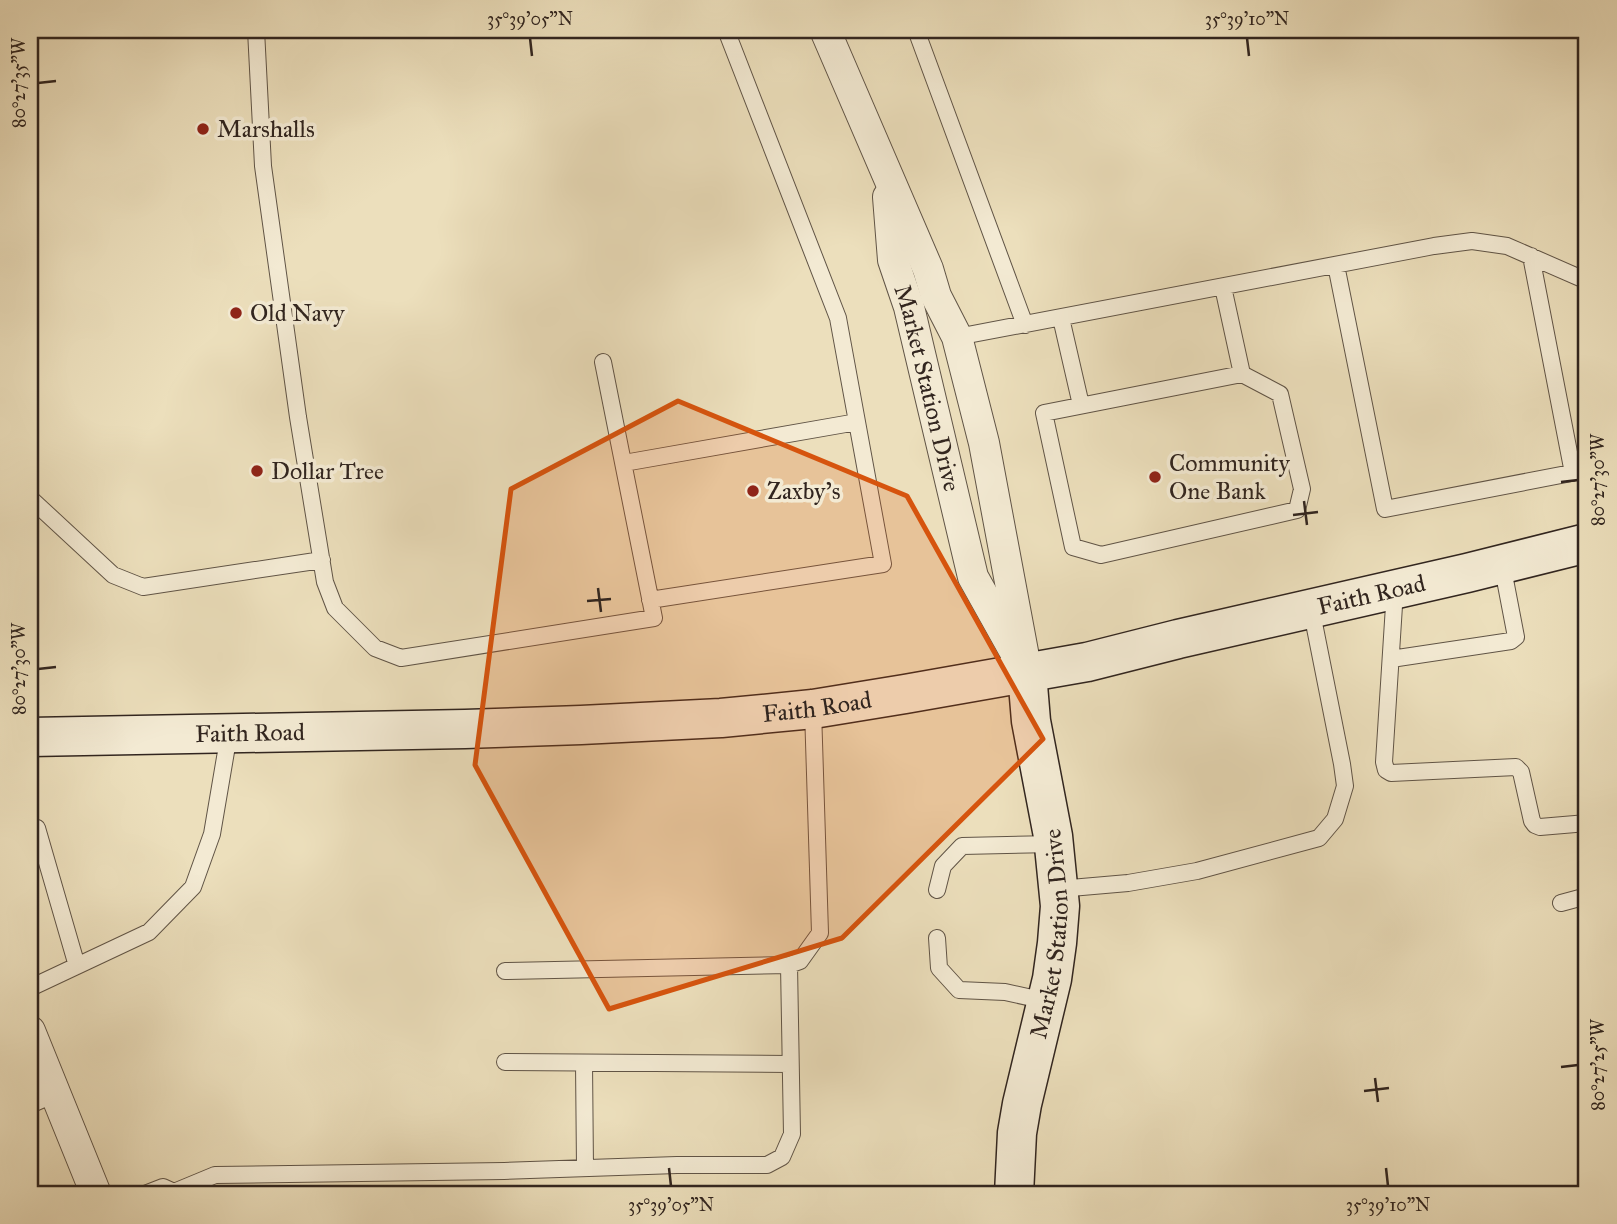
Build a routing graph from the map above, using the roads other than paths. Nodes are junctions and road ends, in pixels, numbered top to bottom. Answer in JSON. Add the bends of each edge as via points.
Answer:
{"nodes":[{"id":1,"x":256,"y":30,"type":"edge"},
{"id":2,"x":726,"y":30,"type":"edge"},
{"id":3,"x":825,"y":30,"type":"edge"},
{"id":4,"x":916,"y":30,"type":"edge"},
{"id":5,"x":886,"y":172,"type":"junction"},
{"id":6,"x":1531,"y":256,"type":"junction"},
{"id":7,"x":1336,"y":265,"type":"junction"},
{"id":8,"x":1587,"y":281,"type":"edge"},
{"id":9,"x":1223,"y":287,"type":"junction"},
{"id":10,"x":1061,"y":318,"type":"junction"},
{"id":11,"x":1025,"y":325,"type":"junction"},
{"id":12,"x":957,"y":337,"type":"junction"},
{"id":13,"x":603,"y":362,"type":"dead end"},
{"id":14,"x":1242,"y":374,"type":"junction"},
{"id":15,"x":1081,"y":405,"type":"junction"},
{"id":16,"x":857,"y":422,"type":"junction"},
{"id":17,"x":624,"y":463,"type":"junction"},
{"id":18,"x":1580,"y":472,"type":"edge"},
{"id":19,"x":30,"y":498,"type":"edge"},
{"id":20,"x":1587,"y":543,"type":"edge"},
{"id":21,"x":322,"y":560,"type":"junction"},
{"id":22,"x":1502,"y":564,"type":"junction"},
{"id":23,"x":1396,"y":589,"type":"junction"},
{"id":24,"x":650,"y":600,"type":"junction"},
{"id":25,"x":1311,"y":608,"type":"junction"},
{"id":26,"x":1391,"y":659,"type":"junction"},
{"id":27,"x":1027,"y":673,"type":"junction"},
{"id":28,"x":813,"y":709,"type":"junction"},
{"id":29,"x":229,"y":734,"type":"junction"},
{"id":30,"x":30,"y":737,"type":"edge"},
{"id":31,"x":1587,"y":823,"type":"edge"},
{"id":32,"x":37,"y":828,"type":"dead end"},
{"id":33,"x":1054,"y":844,"type":"junction"},
{"id":34,"x":1059,"y":889,"type":"junction"},
{"id":35,"x":937,"y":890,"type":"dead end"},
{"id":36,"x":1587,"y":896,"type":"edge"},
{"id":37,"x":1561,"y":903,"type":"dead end"},
{"id":38,"x":937,"y":939,"type":"dead end"},
{"id":39,"x":789,"y":965,"type":"junction"},
{"id":40,"x":77,"y":967,"type":"junction"},
{"id":41,"x":505,"y":971,"type":"dead end"},
{"id":42,"x":30,"y":988,"type":"edge"},
{"id":43,"x":1046,"y":1001,"type":"junction"},
{"id":44,"x":30,"y":1031,"type":"edge"},
{"id":45,"x":505,"y":1062,"type":"dead end"},
{"id":46,"x":584,"y":1063,"type":"junction"},
{"id":47,"x":790,"y":1064,"type":"junction"},
{"id":48,"x":42,"y":1099,"type":"edge"},
{"id":49,"x":585,"y":1168,"type":"junction"},
{"id":50,"x":195,"y":1189,"type":"edge"},
{"id":51,"x":174,"y":1193,"type":"edge"},
{"id":52,"x":96,"y":1194,"type":"edge"},
{"id":53,"x":145,"y":1194,"type":"edge"},
{"id":54,"x":1014,"y":1194,"type":"edge"}],
"edges":[{"from":1,"to":21,"type":"lane","via":[[263,166]]},
{"from":2,"to":16,"type":"lane","via":[[838,317]]},
{"from":3,"to":5,"type":"street","name":"Market Station Drive"},
{"from":4,"to":11,"type":"lane"},
{"from":5,"to":12,"type":"street","name":"Market Station Drive"},
{"from":5,"to":27,"type":"street","name":"Market Station Drive","via":[[893,260],[909,307],[973,578]]},
{"from":6,"to":7,"type":"lane","via":[[1507,246],[1472,241]]},
{"from":6,"to":8,"type":"lane"},
{"from":6,"to":18,"type":"lane"},
{"from":7,"to":9,"type":"lane"},
{"from":7,"to":18,"type":"lane","via":[[1385,509]]},
{"from":9,"to":10,"type":"lane"},
{"from":9,"to":14,"type":"lane"},
{"from":10,"to":11,"type":"lane"},
{"from":10,"to":15,"type":"lane"},
{"from":11,"to":12,"type":"lane"},
{"from":12,"to":27,"type":"street","name":"Market Station Drive","via":[[984,443]]},
{"from":13,"to":17,"type":"lane"},
{"from":14,"to":15,"type":"lane"},
{"from":14,"to":15,"type":"lane","via":[[1280,394],[1302,489],[1297,510],[1101,555],[1073,547],[1044,413]]},
{"from":16,"to":17,"type":"lane"},
{"from":16,"to":24,"type":"lane","via":[[883,564]]},
{"from":17,"to":24,"type":"lane"},
{"from":19,"to":21,"type":"lane","via":[[113,575],[143,587]]},
{"from":20,"to":22,"type":"main road","name":"Faith Road"},
{"from":21,"to":24,"type":"lane","via":[[335,608],[375,648],[401,658],[654,618]]},
{"from":22,"to":23,"type":"main road","name":"Faith Road"},
{"from":22,"to":26,"type":"lane","via":[[1516,637]]},
{"from":23,"to":25,"type":"main road","name":"Faith Road"},
{"from":23,"to":26,"type":"lane"},
{"from":25,"to":27,"type":"main road","name":"Faith Road"},
{"from":25,"to":34,"type":"lane","via":[[1345,786],[1335,819],[1319,838],[1197,872]]},
{"from":26,"to":31,"type":"lane","via":[[1386,770],[1391,774],[1516,766],[1535,825]]},
{"from":27,"to":28,"type":"main road","name":"Faith Road"},
{"from":27,"to":33,"type":"main road","name":"Market Station Drive","via":[[1031,721]]},
{"from":28,"to":29,"type":"main road","name":"Faith Road","via":[[581,725]]},
{"from":28,"to":39,"type":"lane","via":[[820,933],[800,961]]},
{"from":29,"to":30,"type":"main road","name":"Faith Road"},
{"from":29,"to":40,"type":"lane","via":[[212,834],[193,887],[149,932]]},
{"from":32,"to":40,"type":"lane"},
{"from":33,"to":34,"type":"main road","name":"Market Station Drive"},
{"from":33,"to":35,"type":"lane","via":[[962,846],[943,866]]},
{"from":34,"to":43,"type":"main road","name":"Market Station Drive","via":[[1057,943]]},
{"from":36,"to":37,"type":"lane"},
{"from":38,"to":43,"type":"lane","via":[[939,968],[959,990],[1005,992]]},
{"from":39,"to":41,"type":"lane"},
{"from":39,"to":47,"type":"lane"},
{"from":40,"to":42,"type":"lane"},
{"from":43,"to":54,"type":"main road","name":"Market Station Drive","via":[[1017,1133]]},
{"from":44,"to":48,"type":"street"},
{"from":45,"to":46,"type":"lane"},
{"from":46,"to":47,"type":"lane"},
{"from":46,"to":49,"type":"lane"},
{"from":47,"to":49,"type":"lane","via":[[792,1135],[782,1157],[766,1165]]},
{"from":48,"to":52,"type":"street"},
{"from":49,"to":50,"type":"lane","via":[[215,1175]]},
{"from":50,"to":51,"type":"lane"},
{"from":51,"to":53,"type":"lane","via":[[163,1187]]}]}
